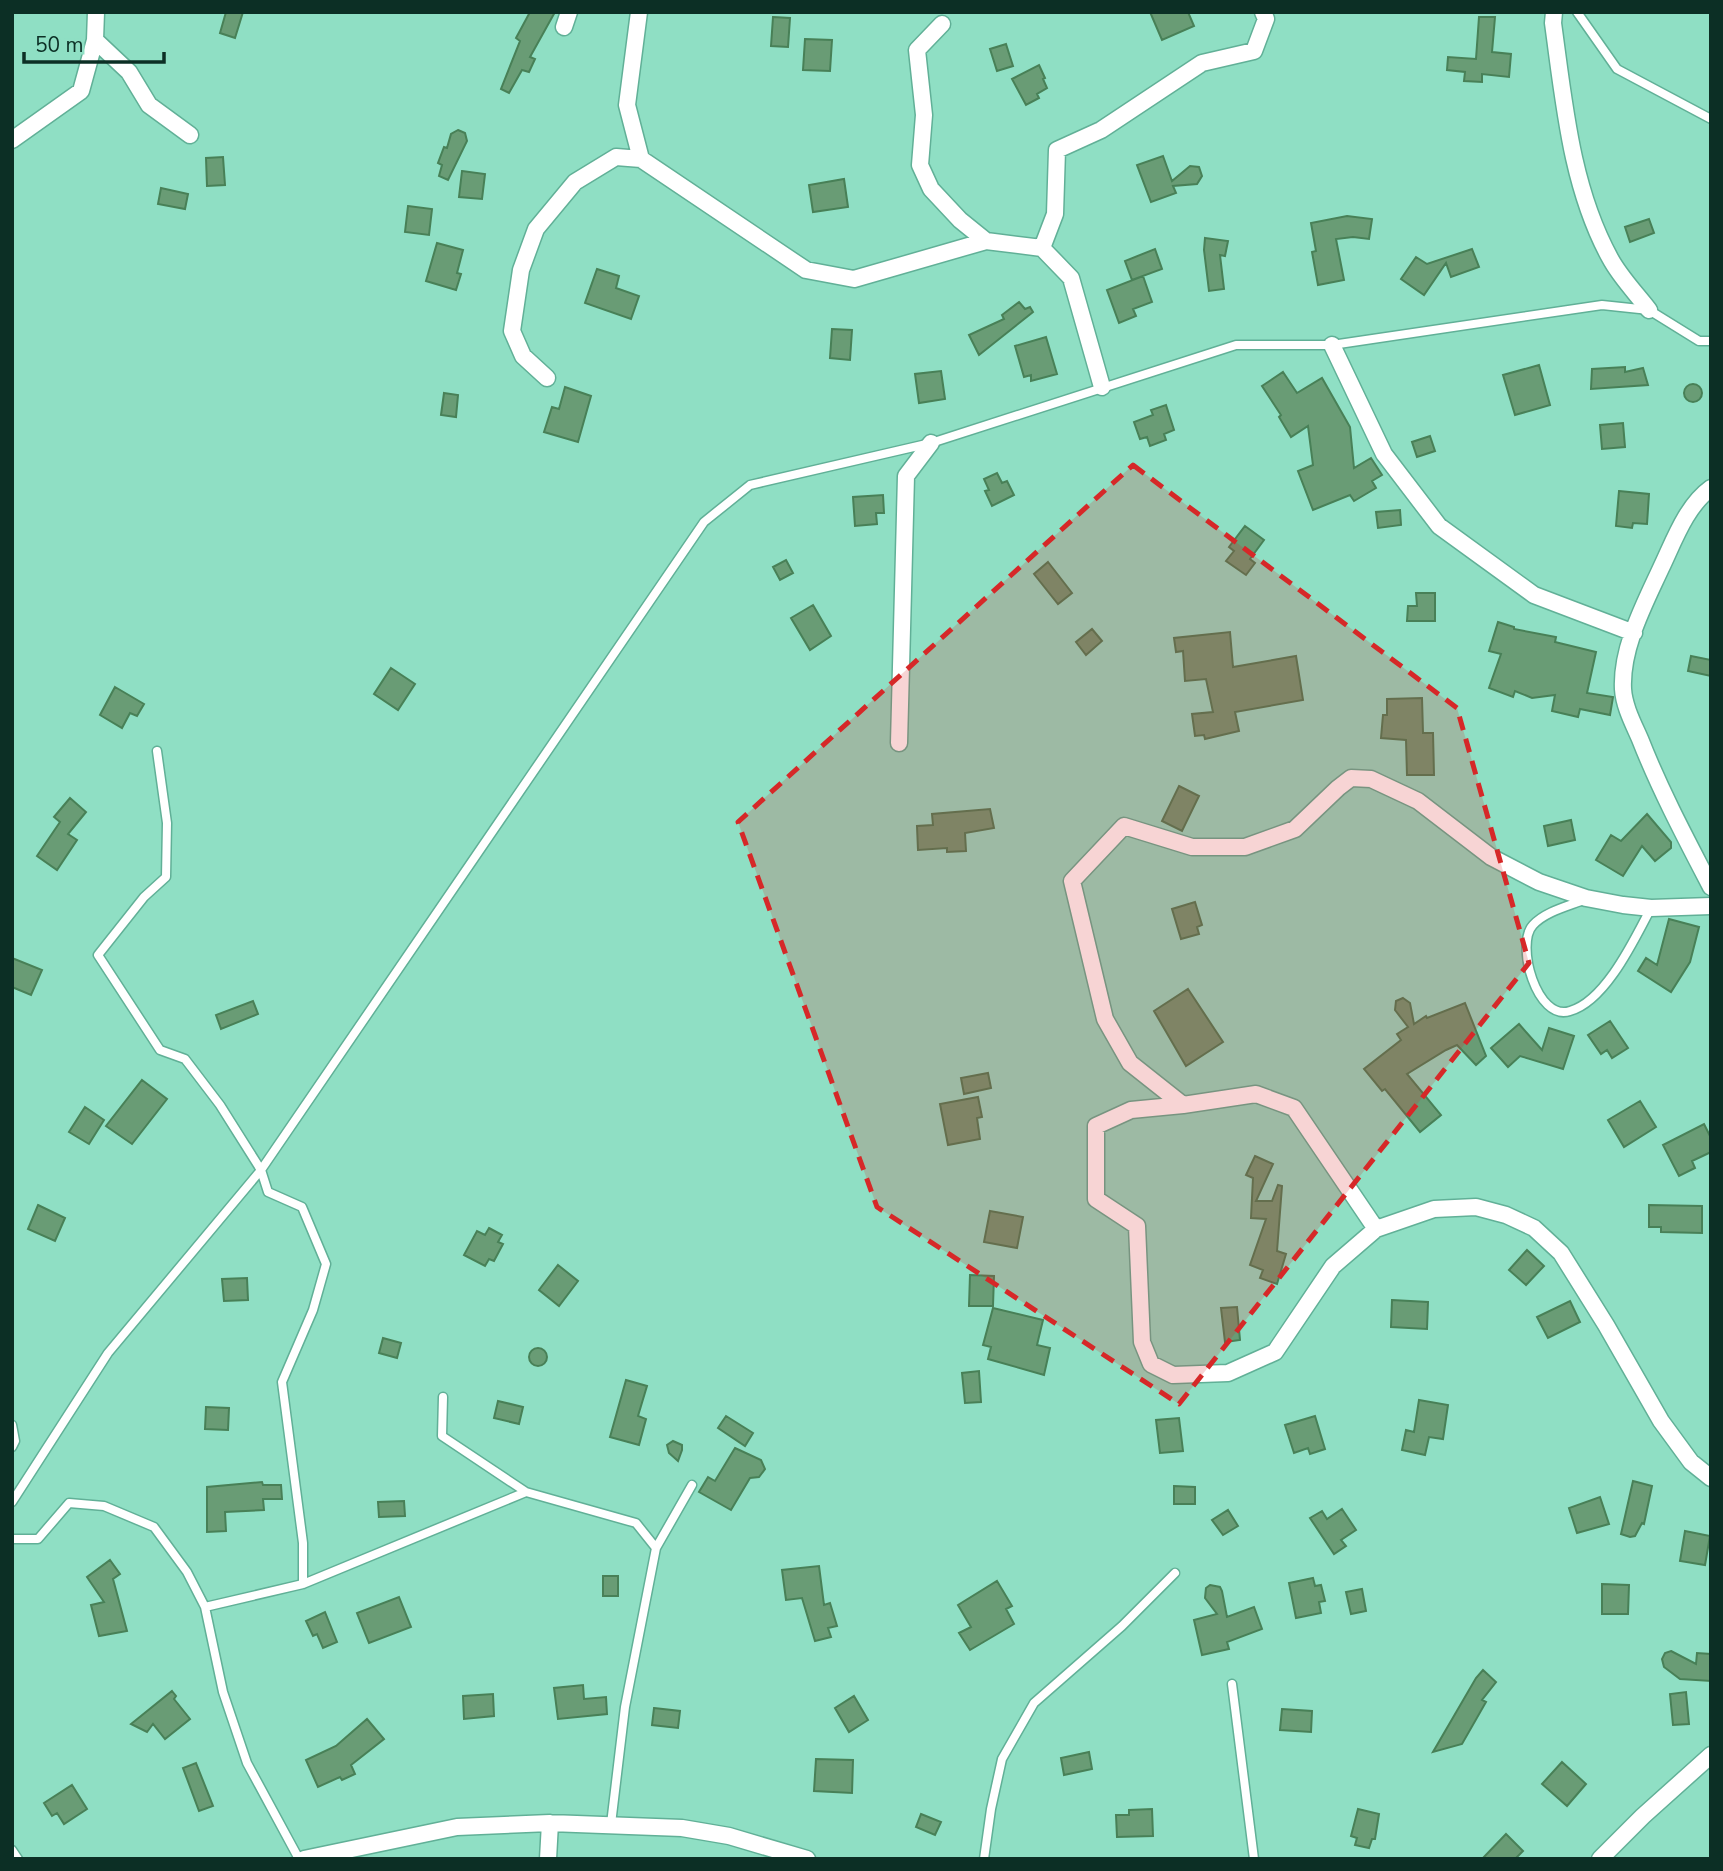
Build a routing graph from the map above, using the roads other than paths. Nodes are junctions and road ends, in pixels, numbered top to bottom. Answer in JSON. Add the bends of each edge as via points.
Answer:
{"nodes":[{"id":1,"x":96,"y":12,"type":"edge"},
{"id":2,"x":639,"y":12,"type":"edge"},
{"id":3,"x":1263,"y":12,"type":"edge"},
{"id":4,"x":1554,"y":12,"type":"edge"},
{"id":5,"x":1577,"y":12,"type":"edge"},
{"id":6,"x":942,"y":24,"type":"dead end"},
{"id":7,"x":95,"y":40,"type":"junction"},
{"id":8,"x":1711,"y":119,"type":"edge"},
{"id":9,"x":190,"y":135,"type":"dead end"},
{"id":10,"x":12,"y":140,"type":"edge"},
{"id":11,"x":641,"y":159,"type":"junction"},
{"id":12,"x":986,"y":241,"type":"junction"},
{"id":13,"x":1042,"y":248,"type":"junction"},
{"id":14,"x":1649,"y":310,"type":"junction"},
{"id":15,"x":1711,"y":341,"type":"edge"},
{"id":16,"x":1332,"y":345,"type":"junction"},
{"id":17,"x":547,"y":378,"type":"dead end"},
{"id":18,"x":1102,"y":387,"type":"junction"},
{"id":19,"x":931,"y":443,"type":"junction"},
{"id":20,"x":1711,"y":488,"type":"edge"},
{"id":21,"x":1634,"y":633,"type":"junction"},
{"id":22,"x":899,"y":743,"type":"dead end"},
{"id":23,"x":157,"y":751,"type":"dead end"},
{"id":24,"x":1711,"y":887,"type":"edge"},
{"id":25,"x":1587,"y":898,"type":"junction"},
{"id":26,"x":1711,"y":906,"type":"edge"},
{"id":27,"x":1651,"y":908,"type":"junction"},
{"id":28,"x":1183,"y":1105,"type":"junction"},
{"id":29,"x":261,"y":1170,"type":"junction"},
{"id":30,"x":1376,"y":1229,"type":"junction"},
{"id":31,"x":443,"y":1398,"type":"dead end"},
{"id":32,"x":12,"y":1425,"type":"edge"},
{"id":33,"x":12,"y":1447,"type":"edge"},
{"id":34,"x":1711,"y":1478,"type":"edge"},
{"id":35,"x":692,"y":1485,"type":"dead end"},
{"id":36,"x":526,"y":1492,"type":"junction"},
{"id":37,"x":12,"y":1503,"type":"edge"},
{"id":38,"x":12,"y":1539,"type":"edge"},
{"id":39,"x":656,"y":1548,"type":"junction"},
{"id":40,"x":1175,"y":1573,"type":"dead end"},
{"id":41,"x":303,"y":1584,"type":"junction"},
{"id":42,"x":205,"y":1607,"type":"junction"},
{"id":43,"x":1232,"y":1684,"type":"dead end"},
{"id":44,"x":1711,"y":1755,"type":"edge"},
{"id":45,"x":550,"y":1823,"type":"junction"},
{"id":46,"x":611,"y":1824,"type":"junction"},
{"id":47,"x":12,"y":1850,"type":"edge"},
{"id":48,"x":1602,"y":1858,"type":"edge"},
{"id":49,"x":18,"y":1859,"type":"edge"},
{"id":50,"x":302,"y":1859,"type":"edge"},
{"id":51,"x":548,"y":1859,"type":"edge"},
{"id":52,"x":807,"y":1859,"type":"edge"},
{"id":53,"x":984,"y":1859,"type":"edge"},
{"id":54,"x":1254,"y":1859,"type":"edge"}],
"edges":[{"from":1,"to":7,"type":"street"},
{"from":2,"to":11,"type":"street","via":[[627,105]]},
{"from":3,"to":13,"type":"street","via":[[1266,19],[1254,51],[1202,63],[1101,130],[1057,150],[1055,214]]},
{"from":4,"to":14,"type":"street","via":[[1580,183],[1612,261]]},
{"from":5,"to":8,"type":"lane","via":[[1617,69]]},
{"from":6,"to":12,"type":"street","via":[[917,50],[924,115],[920,165],[931,189]]},
{"from":7,"to":9,"type":"street","via":[[129,72],[149,105]]},
{"from":7,"to":10,"type":"street","via":[[80,91]]},
{"from":11,"to":12,"type":"street","via":[[806,270],[854,279]]},
{"from":11,"to":17,"type":"street","via":[[616,157],[575,182],[536,229],[521,270],[512,331],[523,356]]},
{"from":12,"to":13,"type":"street"},
{"from":13,"to":18,"type":"street","via":[[1070,278]]},
{"from":14,"to":15,"type":"lane","via":[[1699,341]]},
{"from":14,"to":16,"type":"lane","via":[[1602,305]]},
{"from":16,"to":18,"type":"lane","via":[[1236,345]]},
{"from":16,"to":21,"type":"street","via":[[1384,454],[1439,526],[1534,595]]},
{"from":18,"to":19,"type":"lane"},
{"from":19,"to":22,"type":"street","via":[[906,476]]},
{"from":19,"to":29,"type":"lane","via":[[750,485],[704,522]]},
{"from":20,"to":21,"type":"street","via":[[1686,517]]},
{"from":21,"to":24,"type":"street","via":[[1628,647],[1625,702]]},
{"from":23,"to":29,"type":"lane","via":[[167,823],[166,877],[98,955],[160,1050],[185,1059]]},
{"from":25,"to":27,"type":"street"},
{"from":25,"to":27,"type":"lane","via":[[1533,925],[1525,943],[1534,983],[1542,1000],[1557,1012],[1570,1012],[1589,1000],[1613,975]]},
{"from":25,"to":28,"type":"street","via":[[1539,883],[1491,858],[1418,801],[1371,779],[1351,778],[1295,829],[1245,847],[1192,847],[1125,826],[1072,881],[1105,1019],[1130,1063]]},
{"from":26,"to":27,"type":"street"},
{"from":28,"to":30,"type":"street","via":[[1256,1094],[1294,1108]]},
{"from":28,"to":30,"type":"street","via":[[1131,1110],[1096,1126],[1096,1199],[1137,1226],[1142,1342],[1151,1364],[1173,1375],[1228,1373],[1275,1352],[1333,1266]]},
{"from":29,"to":37,"type":"lane","via":[[108,1353]]},
{"from":29,"to":41,"type":"lane","via":[[268,1192],[302,1207],[326,1264],[313,1310],[282,1382],[303,1543]]},
{"from":30,"to":34,"type":"street","via":[[1434,1209],[1476,1207],[1534,1228],[1561,1253],[1690,1462]]},
{"from":31,"to":36,"type":"lane","via":[[442,1436]]},
{"from":32,"to":33,"type":"lane"},
{"from":35,"to":39,"type":"lane"},
{"from":36,"to":39,"type":"lane","via":[[636,1523]]},
{"from":36,"to":41,"type":"lane"},
{"from":38,"to":42,"type":"lane","via":[[38,1539],[69,1503],[104,1506],[154,1527],[187,1572]]},
{"from":39,"to":46,"type":"lane","via":[[625,1707]]},
{"from":40,"to":53,"type":"lane","via":[[1034,1703],[1002,1759]]},
{"from":41,"to":42,"type":"lane"},
{"from":42,"to":50,"type":"lane","via":[[223,1692],[247,1762]]},
{"from":43,"to":54,"type":"lane"},
{"from":44,"to":48,"type":"street"},
{"from":45,"to":46,"type":"street"},
{"from":45,"to":50,"type":"street","via":[[457,1827]]},
{"from":45,"to":51,"type":"street"},
{"from":46,"to":52,"type":"street","via":[[729,1836]]},
{"from":47,"to":49,"type":"lane"}]}
